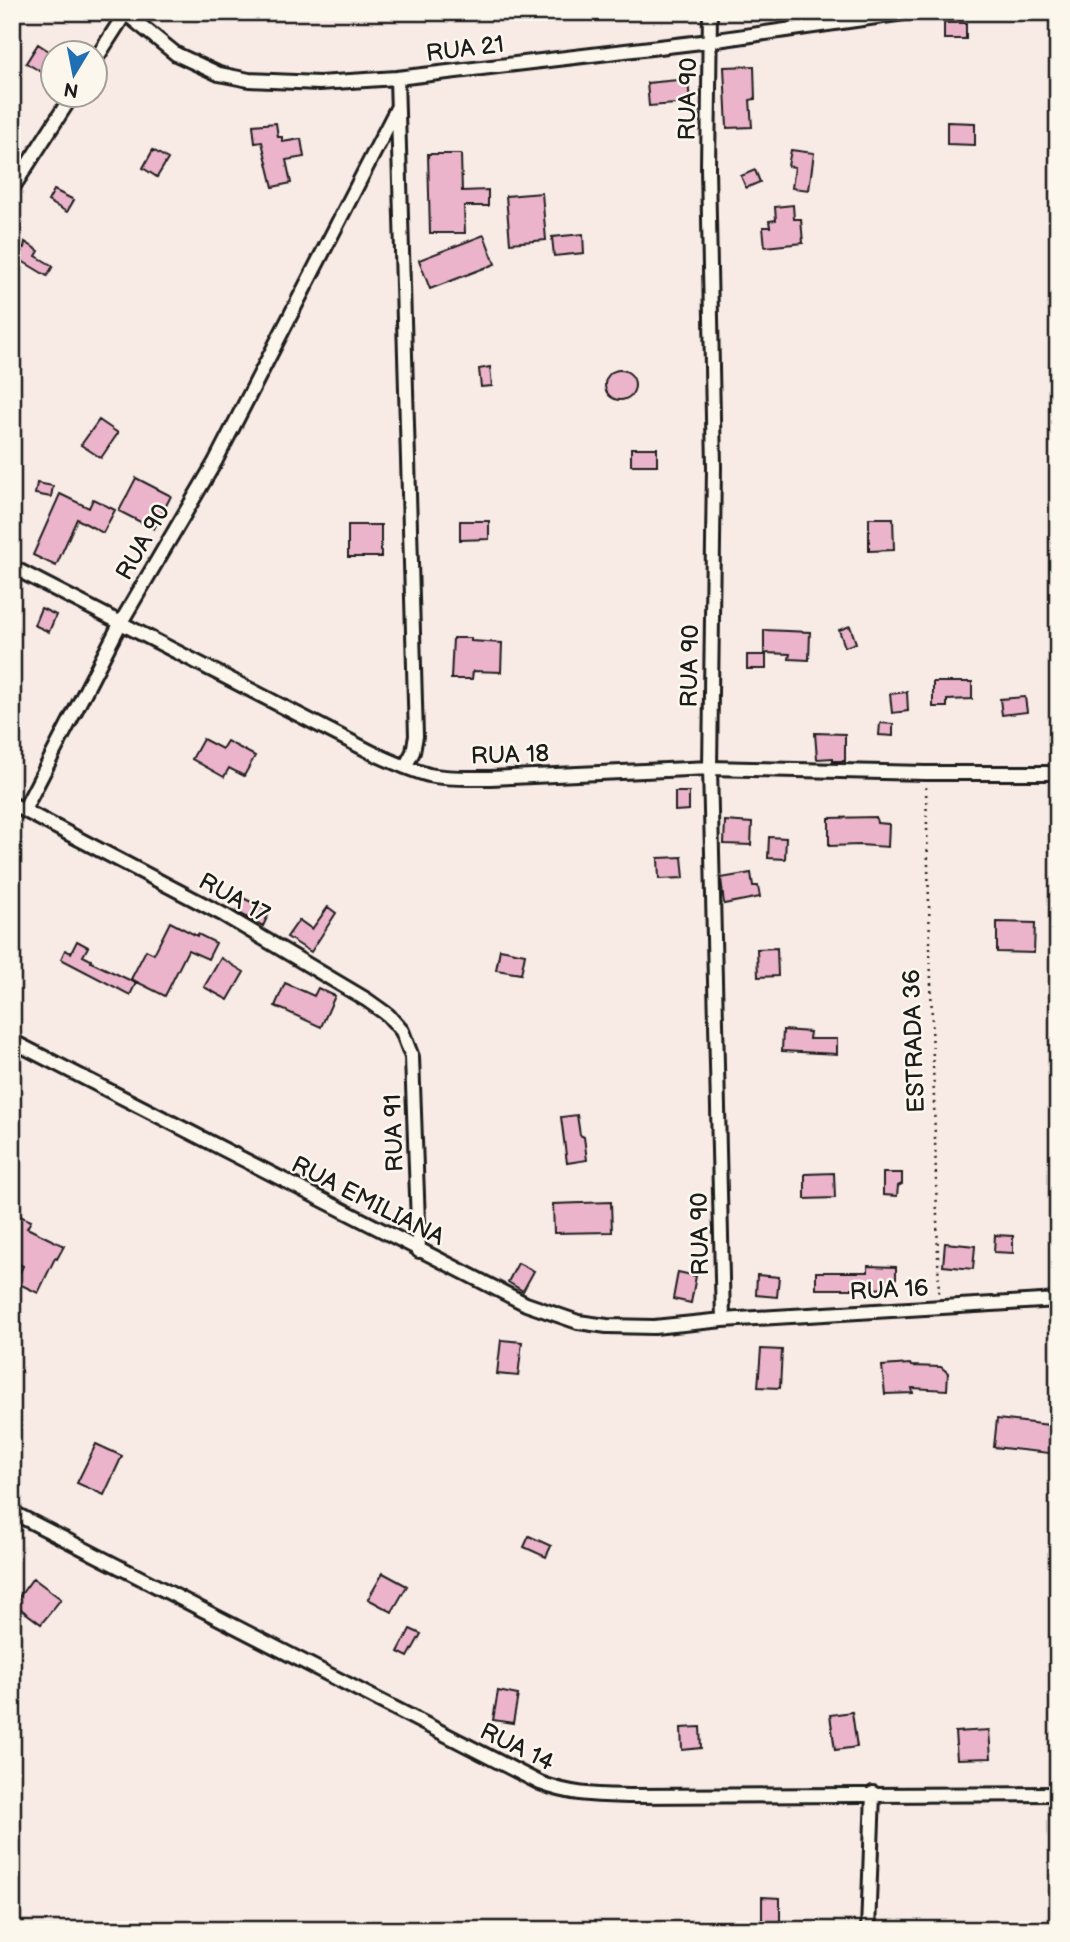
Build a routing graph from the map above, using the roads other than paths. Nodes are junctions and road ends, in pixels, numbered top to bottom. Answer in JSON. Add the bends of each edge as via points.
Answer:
{"nodes":[{"id":1,"x":710,"y":12,"type":"edge"},
{"id":2,"x":911,"y":12,"type":"edge"},
{"id":3,"x":125,"y":13,"type":"edge"},
{"id":4,"x":108,"y":40,"type":"edge"},
{"id":5,"x":710,"y":41,"type":"junction"},
{"id":6,"x":397,"y":78,"type":"junction"},
{"id":7,"x":64,"y":108,"type":"edge"},
{"id":8,"x":397,"y":108,"type":"junction"},
{"id":9,"x":12,"y":189,"type":"edge"},
{"id":10,"x":12,"y":567,"type":"edge"},
{"id":11,"x":120,"y":624,"type":"junction"},
{"id":12,"x":405,"y":767,"type":"junction"},
{"id":13,"x":710,"y":768,"type":"junction"},
{"id":14,"x":1058,"y":774,"type":"edge"},
{"id":15,"x":18,"y":807,"type":"edge"},
{"id":16,"x":12,"y":1041,"type":"edge"},
{"id":17,"x":412,"y":1056,"type":"joint"},
{"id":18,"x":419,"y":1251,"type":"junction"},
{"id":19,"x":1058,"y":1300,"type":"edge"},
{"id":20,"x":723,"y":1320,"type":"junction"},
{"id":21,"x":12,"y":1512,"type":"edge"},
{"id":22,"x":873,"y":1793,"type":"junction"},
{"id":23,"x":1058,"y":1794,"type":"edge"},
{"id":24,"x":868,"y":1930,"type":"edge"}],
"edges":[{"from":1,"to":5,"type":"street","name":"RUA 90"},
{"from":2,"to":5,"type":"street","name":"RUA 21"},
{"from":3,"to":4,"type":"street"},
{"from":3,"to":6,"type":"street","name":"RUA 21","via":[[176,54],[219,74],[297,83]]},
{"from":5,"to":6,"type":"street","name":"RUA 21"},
{"from":5,"to":13,"type":"street","name":"RUA 90","via":[[714,467]]},
{"from":6,"to":8,"type":"street"},
{"from":7,"to":9,"type":"street"},
{"from":8,"to":11,"type":"street","name":"RUA 90","via":[[215,462]]},
{"from":8,"to":12,"type":"street","via":[[416,736]]},
{"from":10,"to":11,"type":"street","name":"RUA 18"},
{"from":11,"to":12,"type":"street","name":"RUA 18"},
{"from":11,"to":15,"type":"street","name":"RUA 90"},
{"from":12,"to":13,"type":"street","name":"RUA 18","via":[[462,778]]},
{"from":13,"to":14,"type":"street","name":"RUA 18"},
{"from":13,"to":20,"type":"street","name":"RUA 90"},
{"from":15,"to":17,"type":"street","name":"RUA 17","via":[[224,915],[367,1000],[402,1031]]},
{"from":16,"to":18,"type":"street","name":"RUA EMILIANA"},
{"from":17,"to":18,"type":"street","name":"RUA 91"},
{"from":18,"to":20,"type":"street","name":"RUA EMILIANA","via":[[526,1304],[578,1322],[654,1327]]},
{"from":19,"to":20,"type":"street","name":"RUA 16"},
{"from":21,"to":22,"type":"street","name":"RUA 14","via":[[562,1791],[628,1796]]},
{"from":22,"to":23,"type":"street","name":"RUA 14"},
{"from":22,"to":24,"type":"street"}]}
